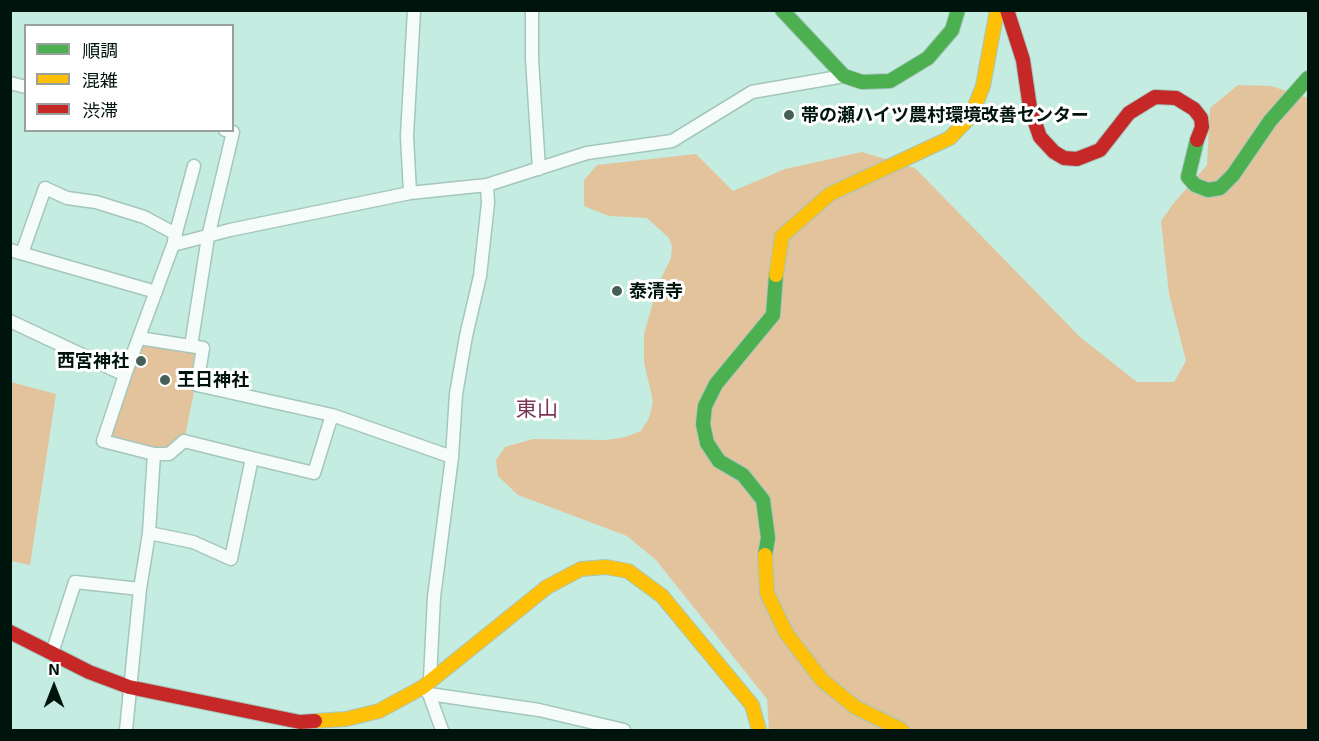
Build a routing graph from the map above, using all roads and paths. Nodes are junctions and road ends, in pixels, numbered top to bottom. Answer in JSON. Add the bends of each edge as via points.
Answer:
{"nodes":[{"id":1,"x":414,"y":10,"type":"edge"},
{"id":2,"x":532,"y":10,"type":"edge"},
{"id":3,"x":782,"y":10,"type":"edge"},
{"id":4,"x":958,"y":10,"type":"edge"},
{"id":5,"x":996,"y":10,"type":"edge"},
{"id":6,"x":1007,"y":10,"type":"edge"},
{"id":7,"x":844,"y":76,"type":"junction"},
{"id":8,"x":1308,"y":78,"type":"edge"},
{"id":9,"x":233,"y":132,"type":"edge"},
{"id":10,"x":194,"y":166,"type":"dead end"},
{"id":11,"x":539,"y":169,"type":"junction"},
{"id":12,"x":487,"y":185,"type":"junction"},
{"id":13,"x":410,"y":193,"type":"junction"},
{"id":14,"x":208,"y":237,"type":"junction"},
{"id":15,"x":174,"y":239,"type":"junction"},
{"id":16,"x":16,"y":251,"type":"edge"},
{"id":17,"x":156,"y":292,"type":"junction"},
{"id":18,"x":10,"y":321,"type":"edge"},
{"id":19,"x":139,"y":338,"type":"junction"},
{"id":20,"x":191,"y":346,"type":"junction"},
{"id":21,"x":125,"y":375,"type":"junction"},
{"id":22,"x":332,"y":415,"type":"junction"},
{"id":23,"x":154,"y":454,"type":"junction"},
{"id":24,"x":452,"y":457,"type":"junction"},
{"id":25,"x":252,"y":458,"type":"junction"},
{"id":26,"x":149,"y":533,"type":"junction"},
{"id":27,"x":140,"y":589,"type":"junction"},
{"id":28,"x":10,"y":632,"type":"edge"},
{"id":29,"x":52,"y":653,"type":"junction"},
{"id":30,"x":427,"y":686,"type":"junction"},
{"id":31,"x":129,"y":687,"type":"junction"},
{"id":32,"x":126,"y":730,"type":"edge"},
{"id":33,"x":442,"y":730,"type":"edge"},
{"id":34,"x":624,"y":730,"type":"edge"},
{"id":35,"x":759,"y":730,"type":"edge"},
{"id":36,"x":902,"y":730,"type":"edge"}],
"edges":[{"from":1,"to":13,"type":"street","via":[[407,136]]},
{"from":2,"to":11,"type":"street"},
{"from":3,"to":7,"type":"street"},
{"from":4,"to":7,"type":"street","via":[[952,30],[928,58],[890,81],[862,82]]},
{"from":5,"to":36,"type":"street","via":[[983,86],[971,116],[950,138],[830,194],[790,227],[782,236],[778,253],[773,315],[716,384],[704,415],[707,443],[719,461],[743,475],[763,500],[768,538],[764,565],[767,593],[786,633],[822,680],[855,707]]},
{"from":6,"to":8,"type":"street","via":[[1040,137],[1064,158],[1077,159],[1100,150],[1130,113],[1155,97],[1176,98],[1201,118],[1188,177],[1208,190],[1220,188]]},
{"from":7,"to":11,"type":"street","via":[[752,92],[672,141],[587,153]]},
{"from":9,"to":14,"type":"street"},
{"from":10,"to":15,"type":"street"},
{"from":11,"to":12,"type":"street"},
{"from":12,"to":13,"type":"street"},
{"from":12,"to":24,"type":"street","via":[[480,276],[456,394]]},
{"from":13,"to":14,"type":"street"},
{"from":14,"to":15,"type":"street"},
{"from":14,"to":20,"type":"street"},
{"from":15,"to":16,"type":"street","via":[[144,217],[96,202],[67,198],[45,188]]},
{"from":15,"to":17,"type":"street"},
{"from":16,"to":17,"type":"street"},
{"from":17,"to":19,"type":"street"},
{"from":18,"to":21,"type":"street"},
{"from":19,"to":20,"type":"street"},
{"from":19,"to":21,"type":"street"},
{"from":20,"to":22,"type":"street","via":[[203,348],[197,385]]},
{"from":21,"to":23,"type":"street","via":[[103,441]]},
{"from":22,"to":24,"type":"street"},
{"from":22,"to":25,"type":"street","via":[[314,473]]},
{"from":23,"to":25,"type":"street","via":[[169,454],[184,441]]},
{"from":23,"to":26,"type":"street"},
{"from":24,"to":30,"type":"street"},
{"from":25,"to":26,"type":"street","via":[[231,559],[194,542]]},
{"from":26,"to":27,"type":"street"},
{"from":27,"to":29,"type":"street","via":[[75,582]]},
{"from":27,"to":31,"type":"street"},
{"from":28,"to":29,"type":"street"},
{"from":29,"to":31,"type":"street"},
{"from":30,"to":31,"type":"street","via":[[378,711],[316,722],[270,717]]},
{"from":30,"to":33,"type":"street"},
{"from":30,"to":34,"type":"street"},
{"from":30,"to":35,"type":"street","via":[[547,587],[581,569],[606,567],[628,571],[662,596],[752,705]]},
{"from":31,"to":32,"type":"street"}]}
